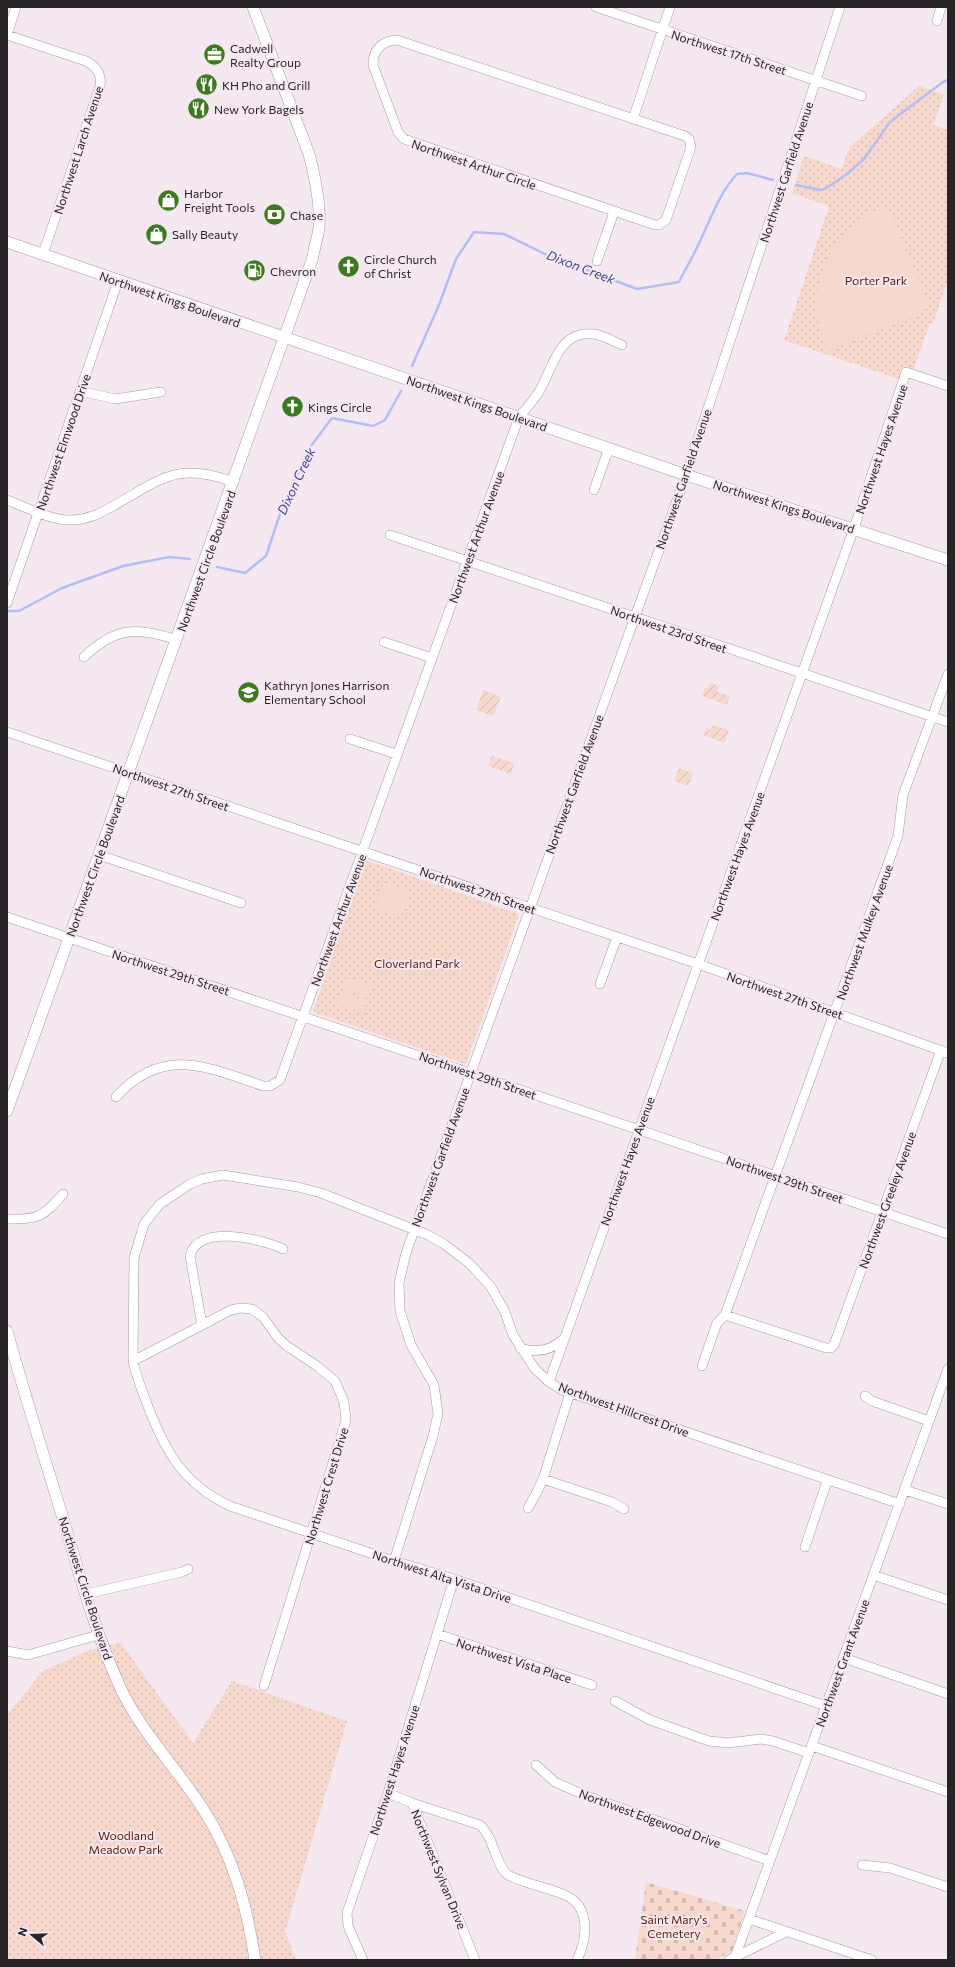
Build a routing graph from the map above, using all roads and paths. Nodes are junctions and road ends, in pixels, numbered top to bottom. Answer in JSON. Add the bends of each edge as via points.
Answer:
{"nodes":[{"id":1,"x":16,"y":7,"type":"edge"},
{"id":2,"x":253,"y":7,"type":"edge"},
{"id":3,"x":596,"y":7,"type":"edge"},
{"id":4,"x":670,"y":7,"type":"edge"},
{"id":5,"x":840,"y":7,"type":"edge"},
{"id":6,"x":941,"y":7,"type":"edge"},
{"id":7,"x":937,"y":21,"type":"dead end"},
{"id":8,"x":662,"y":30,"type":"junction"},
{"id":9,"x":7,"y":35,"type":"edge"},
{"id":10,"x":816,"y":81,"type":"junction"},
{"id":11,"x":862,"y":96,"type":"dead end"},
{"id":12,"x":633,"y":119,"type":"junction"},
{"id":13,"x":614,"y":212,"type":"junction"},
{"id":14,"x":7,"y":242,"type":"edge"},
{"id":15,"x":43,"y":254,"type":"junction"},
{"id":16,"x":597,"y":261,"type":"dead end"},
{"id":17,"x":118,"y":281,"type":"junction"},
{"id":18,"x":286,"y":338,"type":"junction"},
{"id":19,"x":622,"y":346,"type":"dead end"},
{"id":20,"x":948,"y":386,"type":"edge"},
{"id":21,"x":80,"y":391,"type":"junction"},
{"id":22,"x":161,"y":392,"type":"dead end"},
{"id":23,"x":519,"y":417,"type":"junction"},
{"id":24,"x":609,"y":448,"type":"junction"},
{"id":25,"x":686,"y":475,"type":"junction"},
{"id":26,"x":234,"y":482,"type":"junction"},
{"id":27,"x":594,"y":490,"type":"dead end"},
{"id":28,"x":7,"y":500,"type":"edge"},
{"id":29,"x":39,"y":512,"type":"junction"},
{"id":30,"x":854,"y":528,"type":"junction"},
{"id":31,"x":390,"y":535,"type":"dead end"},
{"id":32,"x":948,"y":560,"type":"edge"},
{"id":33,"x":467,"y":561,"type":"junction"},
{"id":34,"x":7,"y":603,"type":"edge"},
{"id":35,"x":634,"y":617,"type":"junction"},
{"id":36,"x":177,"y":640,"type":"junction"},
{"id":37,"x":384,"y":642,"type":"dead end"},
{"id":38,"x":84,"y":657,"type":"dead end"},
{"id":39,"x":432,"y":658,"type":"junction"},
{"id":40,"x":802,"y":674,"type":"junction"},
{"id":41,"x":948,"y":674,"type":"edge"},
{"id":42,"x":932,"y":717,"type":"junction"},
{"id":43,"x":948,"y":722,"type":"edge"},
{"id":44,"x":7,"y":732,"type":"edge"},
{"id":45,"x":350,"y":739,"type":"dead end"},
{"id":46,"x":396,"y":754,"type":"junction"},
{"id":47,"x":129,"y":773,"type":"junction"},
{"id":48,"x":363,"y":851,"type":"junction"},
{"id":49,"x":99,"y":855,"type":"junction"},
{"id":50,"x":242,"y":903,"type":"dead end"},
{"id":51,"x":530,"y":908,"type":"junction"},
{"id":52,"x":7,"y":917,"type":"edge"},
{"id":53,"x":617,"y":937,"type":"junction"},
{"id":54,"x":69,"y":938,"type":"junction"},
{"id":55,"x":698,"y":964,"type":"junction"},
{"id":56,"x":600,"y":984,"type":"dead end"},
{"id":57,"x":835,"y":1012,"type":"junction"},
{"id":58,"x":304,"y":1016,"type":"junction"},
{"id":59,"x":945,"y":1052,"type":"edge"},
{"id":60,"x":471,"y":1073,"type":"junction"},
{"id":61,"x":116,"y":1097,"type":"dead end"},
{"id":62,"x":7,"y":1111,"type":"edge"},
{"id":63,"x":638,"y":1129,"type":"junction"},
{"id":64,"x":776,"y":1176,"type":"junction"},
{"id":65,"x":63,"y":1194,"type":"dead end"},
{"id":66,"x":883,"y":1212,"type":"junction"},
{"id":67,"x":7,"y":1220,"type":"edge"},
{"id":68,"x":414,"y":1230,"type":"junction"},
{"id":69,"x":948,"y":1234,"type":"edge"},
{"id":70,"x":284,"y":1249,"type":"dead end"},
{"id":71,"x":725,"y":1315,"type":"junction"},
{"id":72,"x":202,"y":1325,"type":"junction"},
{"id":73,"x":7,"y":1331,"type":"edge"},
{"id":74,"x":562,"y":1340,"type":"junction"},
{"id":75,"x":520,"y":1348,"type":"junction"},
{"id":76,"x":133,"y":1360,"type":"junction"},
{"id":77,"x":702,"y":1366,"type":"dead end"},
{"id":78,"x":948,"y":1371,"type":"edge"},
{"id":79,"x":549,"y":1382,"type":"junction"},
{"id":80,"x":570,"y":1393,"type":"junction"},
{"id":81,"x":865,"y":1396,"type":"dead end"},
{"id":82,"x":929,"y":1421,"type":"junction"},
{"id":83,"x":543,"y":1478,"type":"junction"},
{"id":84,"x":827,"y":1481,"type":"junction"},
{"id":85,"x":905,"y":1490,"type":"junction"},
{"id":86,"x":900,"y":1504,"type":"junction"},
{"id":87,"x":948,"y":1504,"type":"edge"},
{"id":88,"x":528,"y":1508,"type":"dead end"},
{"id":89,"x":624,"y":1509,"type":"dead end"},
{"id":90,"x":312,"y":1534,"type":"junction"},
{"id":91,"x":805,"y":1547,"type":"dead end"},
{"id":92,"x":394,"y":1561,"type":"junction"},
{"id":93,"x":188,"y":1569,"type":"dead end"},
{"id":94,"x":873,"y":1575,"type":"junction"},
{"id":95,"x":454,"y":1579,"type":"junction"},
{"id":96,"x":86,"y":1594,"type":"junction"},
{"id":97,"x":948,"y":1600,"type":"edge"},
{"id":98,"x":437,"y":1634,"type":"junction"},
{"id":99,"x":98,"y":1635,"type":"junction"},
{"id":100,"x":7,"y":1651,"type":"edge"},
{"id":101,"x":844,"y":1658,"type":"junction"},
{"id":102,"x":264,"y":1686,"type":"dead end"},
{"id":103,"x":592,"y":1686,"type":"dead end"},
{"id":104,"x":948,"y":1694,"type":"edge"},
{"id":105,"x":614,"y":1701,"type":"dead end"},
{"id":106,"x":826,"y":1706,"type":"junction"},
{"id":107,"x":810,"y":1749,"type":"junction"},
{"id":108,"x":536,"y":1765,"type":"dead end"},
{"id":109,"x":388,"y":1792,"type":"junction"},
{"id":110,"x":948,"y":1792,"type":"edge"},
{"id":111,"x":412,"y":1802,"type":"junction"},
{"id":112,"x":770,"y":1861,"type":"junction"},
{"id":113,"x":862,"y":1865,"type":"dead end"},
{"id":114,"x":948,"y":1887,"type":"edge"},
{"id":115,"x":748,"y":1919,"type":"junction"},
{"id":116,"x":786,"y":1932,"type":"junction"},
{"id":117,"x":732,"y":1958,"type":"edge"},
{"id":118,"x":255,"y":1960,"type":"edge"},
{"id":119,"x":363,"y":1960,"type":"edge"},
{"id":120,"x":475,"y":1960,"type":"edge"},
{"id":121,"x":577,"y":1960,"type":"edge"},
{"id":122,"x":872,"y":1960,"type":"edge"}],
"edges":[{"from":1,"to":9,"type":"street"},
{"from":2,"to":18,"type":"main road","name":"Northwest Circle Boulevard","via":[[309,154],[315,176],[319,215],[312,260]]},
{"from":3,"to":8,"type":"street","name":"Northwest 17th Street"},
{"from":4,"to":8,"type":"street"},
{"from":5,"to":10,"type":"street","name":"Northwest Garfield Avenue"},
{"from":6,"to":7,"type":"street"},
{"from":8,"to":10,"type":"street","name":"Northwest 17th Street"},
{"from":8,"to":12,"type":"street"},
{"from":9,"to":15,"type":"street","name":"Northwest Larch Avenue","via":[[86,61],[94,65],[100,77],[100,86]]},
{"from":10,"to":11,"type":"street","name":"Northwest 17th Street"},
{"from":10,"to":25,"type":"street","name":"Northwest Garfield Avenue"},
{"from":12,"to":13,"type":"street","name":"Northwest Arthur Circle","via":[[685,136],[689,139],[691,148],[663,223],[655,225]]},
{"from":12,"to":13,"type":"street","name":"Northwest Arthur Circle","via":[[397,40],[385,42],[374,55],[373,65],[398,132],[404,139]]},
{"from":13,"to":16,"type":"street"},
{"from":14,"to":15,"type":"main road","name":"Northwest Kings Boulevard"},
{"from":15,"to":17,"type":"main road","name":"Northwest Kings Boulevard"},
{"from":17,"to":18,"type":"main road","name":"Northwest Kings Boulevard"},
{"from":17,"to":21,"type":"street","name":"Northwest Elmwood Drive"},
{"from":18,"to":23,"type":"main road","name":"Northwest Kings Boulevard"},
{"from":18,"to":26,"type":"main road","name":"Northwest Circle Boulevard"},
{"from":19,"to":23,"type":"street","name":"Northwest Arthur Avenue","via":[[592,334],[579,335],[567,340],[559,349],[539,391]]},
{"from":20,"to":30,"type":"street","name":"Northwest Hayes Avenue","via":[[906,372]]},
{"from":21,"to":22,"type":"street","via":[[115,399]]},
{"from":21,"to":29,"type":"street","name":"Northwest Elmwood Drive"},
{"from":23,"to":24,"type":"main road","name":"Northwest Kings Boulevard"},
{"from":23,"to":33,"type":"street","name":"Northwest Arthur Avenue"},
{"from":24,"to":25,"type":"main road","name":"Northwest Kings Boulevard"},
{"from":24,"to":27,"type":"street"},
{"from":25,"to":30,"type":"main road","name":"Northwest Kings Boulevard"},
{"from":25,"to":35,"type":"street","name":"Northwest Garfield Avenue"},
{"from":26,"to":29,"type":"street","via":[[204,473],[178,473],[148,485],[90,518],[62,520]]},
{"from":26,"to":36,"type":"main road","name":"Northwest Circle Boulevard"},
{"from":28,"to":29,"type":"street"},
{"from":29,"to":34,"type":"street","name":"Northwest Elmwood Drive"},
{"from":30,"to":32,"type":"main road","name":"Northwest Kings Boulevard"},
{"from":30,"to":40,"type":"street","name":"Northwest Hayes Avenue"},
{"from":31,"to":33,"type":"street","name":"Northwest 23rd Street"},
{"from":33,"to":35,"type":"street","name":"Northwest 23rd Street"},
{"from":33,"to":39,"type":"street","name":"Northwest Arthur Avenue"},
{"from":35,"to":40,"type":"street","name":"Northwest 23rd Street"},
{"from":35,"to":51,"type":"street","name":"Northwest Garfield Avenue"},
{"from":36,"to":38,"type":"street","via":[[152,632],[131,631],[108,639]]},
{"from":36,"to":47,"type":"main road","name":"Northwest Circle Boulevard"},
{"from":37,"to":39,"type":"street"},
{"from":39,"to":46,"type":"street","name":"Northwest Arthur Avenue"},
{"from":40,"to":42,"type":"street","name":"Northwest 23rd Street"},
{"from":40,"to":55,"type":"street","name":"Northwest Hayes Avenue"},
{"from":41,"to":42,"type":"street","name":"Northwest Mulkey Avenue"},
{"from":42,"to":43,"type":"street","name":"Northwest 23rd Street"},
{"from":42,"to":57,"type":"street","name":"Northwest Mulkey Avenue","via":[[903,795],[898,836]]},
{"from":44,"to":47,"type":"street","name":"Northwest 27th Street"},
{"from":45,"to":46,"type":"street"},
{"from":46,"to":48,"type":"street","name":"Northwest Arthur Avenue"},
{"from":47,"to":48,"type":"street","name":"Northwest 27th Street"},
{"from":47,"to":49,"type":"main road","name":"Northwest Circle Boulevard"},
{"from":48,"to":51,"type":"street","name":"Northwest 27th Street"},
{"from":48,"to":58,"type":"street","name":"Northwest Arthur Avenue"},
{"from":49,"to":50,"type":"street"},
{"from":49,"to":54,"type":"main road","name":"Northwest Circle Boulevard"},
{"from":51,"to":53,"type":"street","name":"Northwest 27th Street"},
{"from":51,"to":60,"type":"street","name":"Northwest Garfield Avenue"},
{"from":52,"to":54,"type":"street","name":"Northwest 29th Street"},
{"from":53,"to":55,"type":"street","name":"Northwest 27th Street"},
{"from":53,"to":56,"type":"street"},
{"from":54,"to":58,"type":"street","name":"Northwest 29th Street"},
{"from":54,"to":62,"type":"main road","name":"Northwest Circle Boulevard"},
{"from":55,"to":57,"type":"street","name":"Northwest 27th Street"},
{"from":55,"to":63,"type":"street","name":"Northwest Hayes Avenue"},
{"from":57,"to":59,"type":"street","name":"Northwest 27th Street"},
{"from":57,"to":64,"type":"street","name":"Northwest Mulkey Avenue"},
{"from":58,"to":60,"type":"street","name":"Northwest 29th Street"},
{"from":58,"to":61,"type":"street","name":"Northwest Arthur Avenue","via":[[282,1076],[276,1084],[263,1086],[205,1067],[170,1064],[136,1078]]},
{"from":59,"to":66,"type":"street","name":"Northwest Greeley Avenue"},
{"from":60,"to":63,"type":"street","name":"Northwest 29th Street"},
{"from":60,"to":68,"type":"street","name":"Northwest Garfield Avenue"},
{"from":63,"to":64,"type":"street","name":"Northwest 29th Street"},
{"from":63,"to":74,"type":"street","name":"Northwest Hayes Avenue"},
{"from":64,"to":66,"type":"street","name":"Northwest 29th Street"},
{"from":64,"to":71,"type":"street","name":"Northwest Mulkey Avenue"},
{"from":65,"to":67,"type":"street","via":[[41,1216]]},
{"from":66,"to":69,"type":"street","name":"Northwest 29th Street"},
{"from":66,"to":71,"type":"street","name":"Northwest Greeley Avenue","via":[[831,1348]]},
{"from":68,"to":75,"type":"street","name":"Northwest Hillcrest Drive","via":[[444,1244],[479,1273],[497,1297]]},
{"from":68,"to":76,"type":"street","name":"Northwest Hillcrest Drive","via":[[321,1193],[298,1187],[223,1175],[190,1184],[153,1210],[139,1235],[133,1274]]},
{"from":68,"to":92,"type":"street","name":"Northwest Garfield Avenue","via":[[400,1274],[400,1311],[411,1345],[434,1385],[438,1414],[434,1436]]},
{"from":70,"to":72,"type":"street","via":[[257,1239],[243,1237],[216,1238],[196,1243],[191,1249],[190,1256]]},
{"from":71,"to":77,"type":"street","name":"Northwest Mulkey Avenue","via":[[717,1323]]},
{"from":72,"to":76,"type":"street","name":"Northwest Crest Drive"},
{"from":72,"to":90,"type":"street","name":"Northwest Crest Drive","via":[[240,1308],[257,1312],[278,1338],[330,1376],[340,1391],[346,1420]]},
{"from":73,"to":96,"type":"main road","name":"Northwest Circle Boulevard"},
{"from":74,"to":75,"type":"street","via":[[541,1351]]},
{"from":74,"to":79,"type":"street","name":"Northwest Hayes Avenue"},
{"from":75,"to":79,"type":"street","name":"Northwest Hillcrest Drive","via":[[535,1369]]},
{"from":76,"to":90,"type":"street","name":"Northwest Alta Vista Drive","via":[[155,1426],[176,1464],[192,1482],[209,1496],[230,1506]]},
{"from":78,"to":82,"type":"street","name":"Northwest Grant Avenue"},
{"from":79,"to":80,"type":"street","name":"Northwest Hillcrest Drive"},
{"from":80,"to":83,"type":"street"},
{"from":80,"to":84,"type":"street","name":"Northwest Hillcrest Drive"},
{"from":81,"to":82,"type":"street"},
{"from":82,"to":85,"type":"street","name":"Northwest Grant Avenue"},
{"from":83,"to":88,"type":"street"},
{"from":83,"to":89,"type":"street","via":[[612,1502]]},
{"from":84,"to":86,"type":"street","name":"Northwest Hillcrest Drive"},
{"from":84,"to":91,"type":"street"},
{"from":85,"to":86,"type":"street","name":"Northwest Grant Avenue"},
{"from":85,"to":87,"type":"street"},
{"from":86,"to":94,"type":"street","name":"Northwest Grant Avenue"},
{"from":90,"to":92,"type":"street","name":"Northwest Alta Vista Drive"},
{"from":90,"to":102,"type":"street","name":"Northwest Crest Drive"},
{"from":92,"to":95,"type":"street","name":"Northwest Alta Vista Drive"},
{"from":93,"to":96,"type":"street"},
{"from":94,"to":97,"type":"street"},
{"from":94,"to":101,"type":"street","name":"Northwest Grant Avenue"},
{"from":95,"to":98,"type":"street","name":"Northwest Hayes Avenue"},
{"from":95,"to":106,"type":"street","name":"Northwest Alta Vista Drive"},
{"from":96,"to":99,"type":"main road","name":"Northwest Circle Boulevard"},
{"from":98,"to":103,"type":"street","name":"Northwest Vista Place"},
{"from":98,"to":109,"type":"street","name":"Northwest Hayes Avenue"},
{"from":99,"to":100,"type":"street","via":[[28,1655]]},
{"from":99,"to":118,"type":"main road","name":"Northwest Circle Boulevard","via":[[127,1702],[203,1809],[229,1856],[247,1914]]},
{"from":101,"to":104,"type":"street"},
{"from":101,"to":106,"type":"street","name":"Northwest Grant Avenue"},
{"from":105,"to":107,"type":"street","via":[[650,1720],[709,1741],[728,1744],[761,1739]]},
{"from":106,"to":107,"type":"street","name":"Northwest Grant Avenue"},
{"from":107,"to":110,"type":"street"},
{"from":107,"to":112,"type":"street","name":"Northwest Grant Avenue"},
{"from":108,"to":112,"type":"street","name":"Northwest Edgewood Drive","via":[[555,1782],[584,1795]]},
{"from":109,"to":111,"type":"street","name":"Northwest Sylvan Drive"},
{"from":109,"to":119,"type":"street","name":"Northwest Hayes Avenue","via":[[347,1913],[348,1926]]},
{"from":111,"to":120,"type":"street","name":"Northwest Sylvan Drive"},
{"from":111,"to":121,"type":"street","via":[[480,1825],[487,1833],[502,1868],[508,1875],[575,1902],[584,1917],[585,1930]]},
{"from":112,"to":115,"type":"street","name":"Northwest Grant Avenue"},
{"from":113,"to":114,"type":"street","via":[[890,1868]]},
{"from":115,"to":116,"type":"street"},
{"from":115,"to":117,"type":"street","name":"Northwest Grant Avenue"},
{"from":116,"to":117,"type":"street"},
{"from":116,"to":122,"type":"street"}]}
